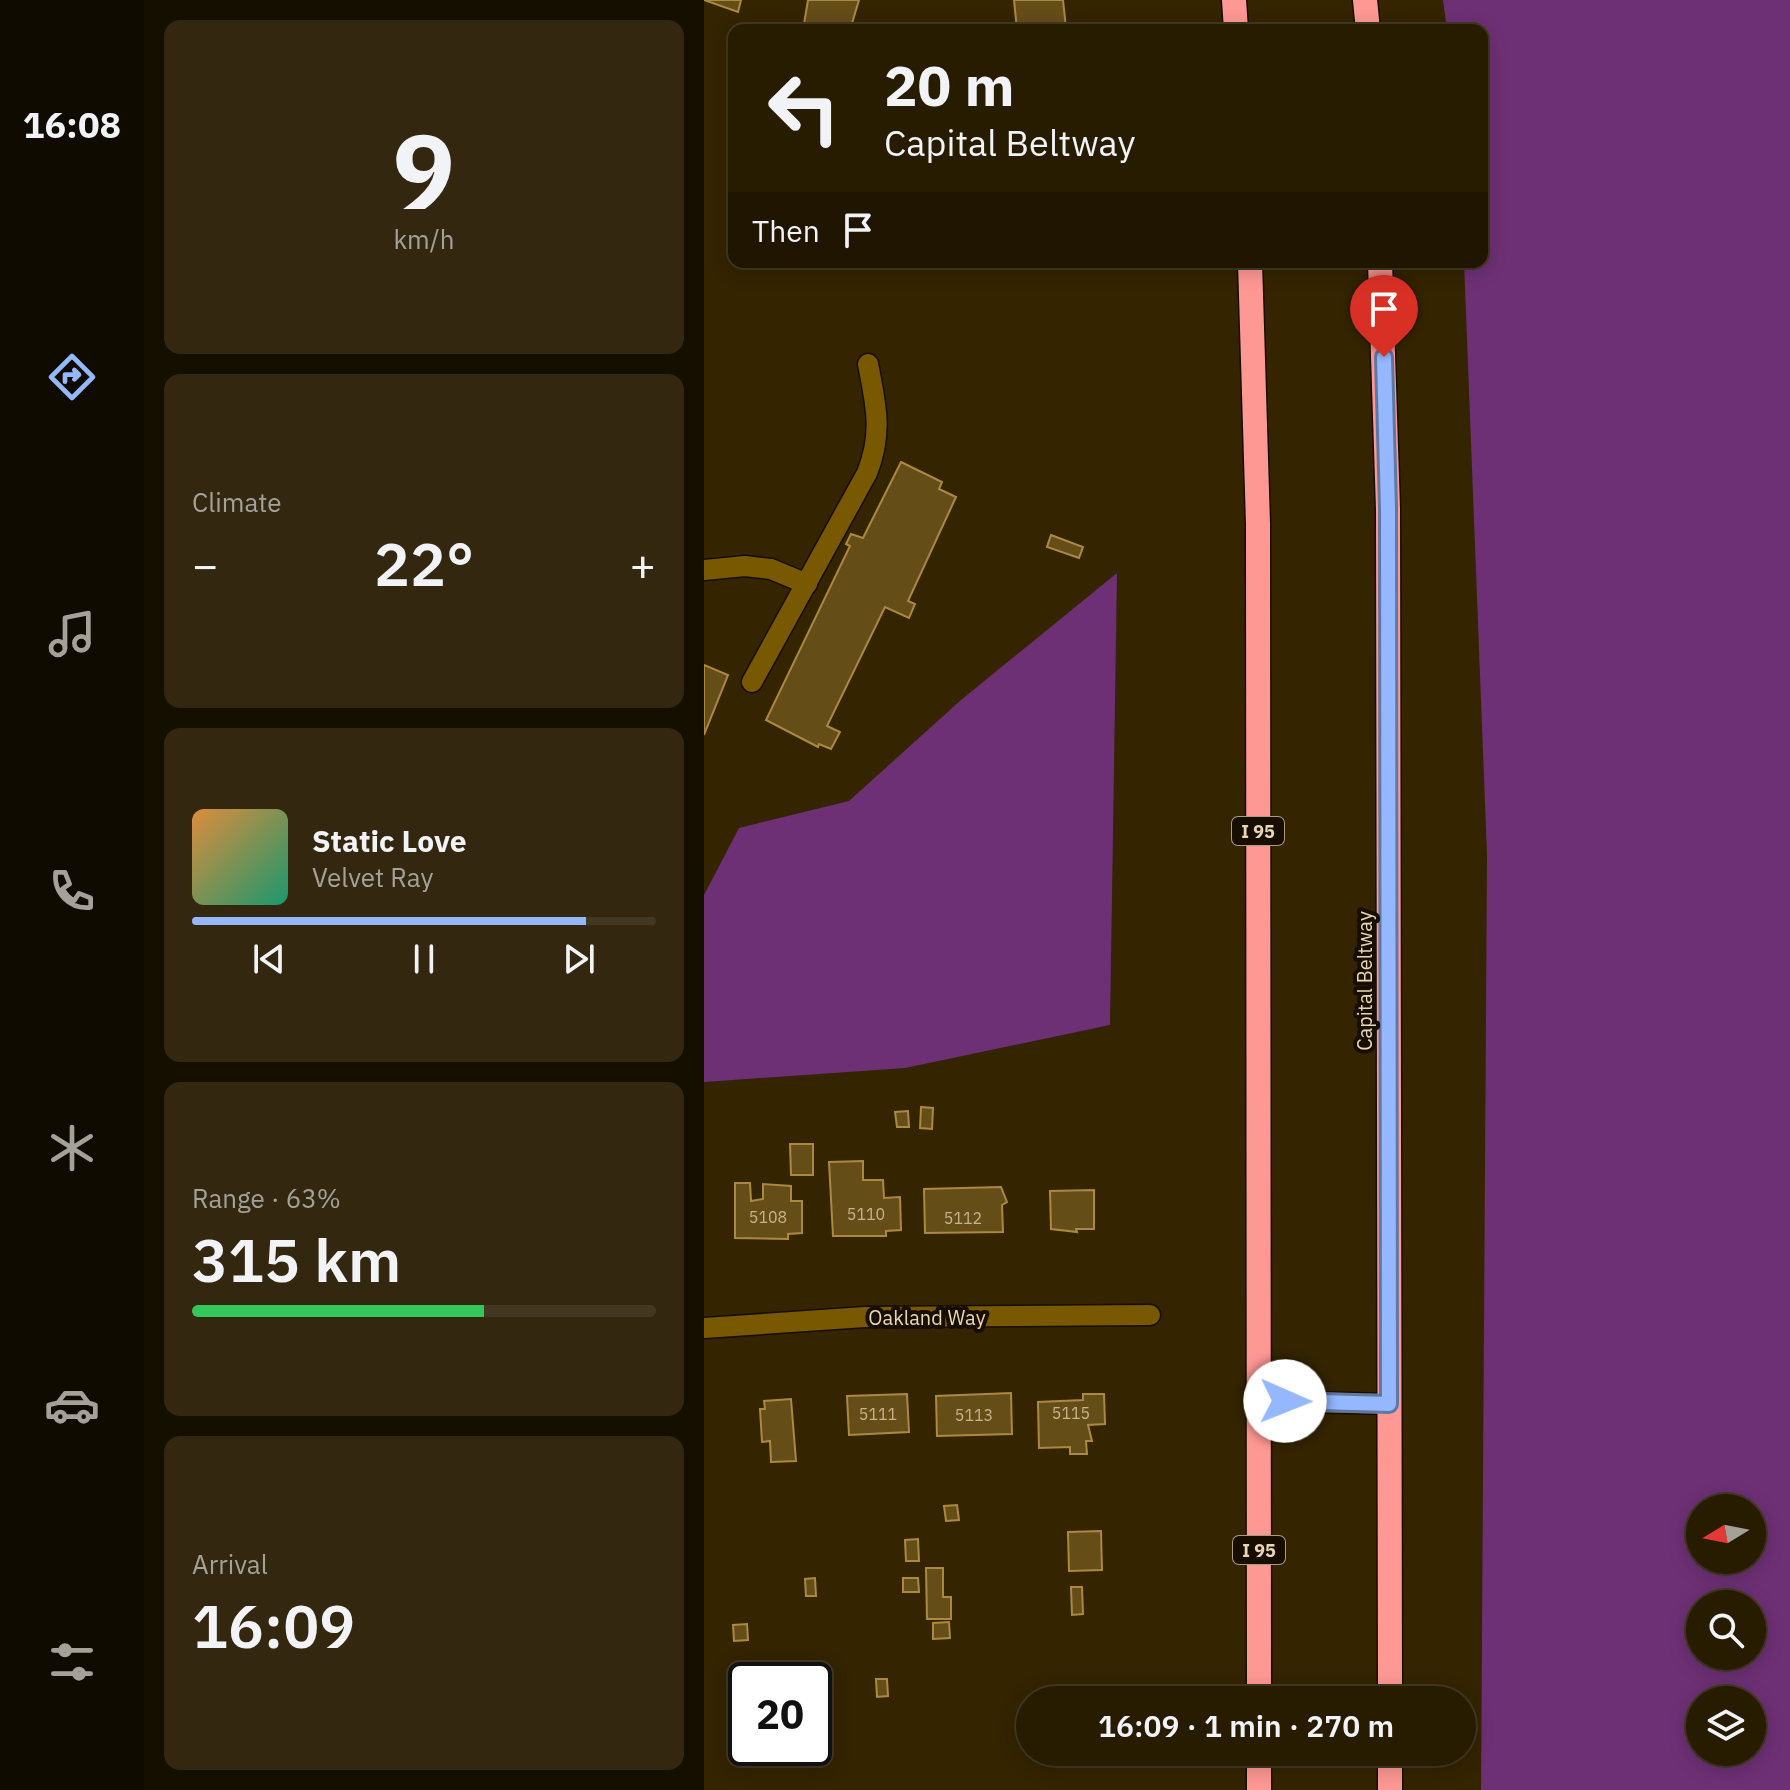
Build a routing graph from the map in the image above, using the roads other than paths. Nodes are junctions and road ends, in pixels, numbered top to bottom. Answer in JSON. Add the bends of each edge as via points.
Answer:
{"nodes":[{"id":1,"x":1234,"y":0,"type":"edge"},
{"id":2,"x":1365,"y":0,"type":"edge"},
{"id":3,"x":1236,"y":24,"type":"edge"},
{"id":4,"x":1367,"y":24,"type":"edge"},
{"id":5,"x":1250,"y":268,"type":"edge"},
{"id":6,"x":1380,"y":268,"type":"edge"},
{"id":7,"x":868,"y":364,"type":"dead end"},
{"id":8,"x":704,"y":570,"type":"edge"},
{"id":9,"x":807,"y":584,"type":"junction"},
{"id":10,"x":752,"y":682,"type":"dead end"},
{"id":11,"x":1150,"y":1315,"type":"dead end"},
{"id":12,"x":704,"y":1328,"type":"edge"},
{"id":13,"x":1259,"y":1401,"type":"junction"},
{"id":14,"x":1389,"y":1404,"type":"junction"},
{"id":15,"x":1259,"y":1686,"type":"edge"},
{"id":16,"x":1390,"y":1686,"type":"edge"},
{"id":17,"x":1259,"y":1766,"type":"edge"},
{"id":18,"x":1390,"y":1766,"type":"edge"},
{"id":19,"x":1259,"y":1790,"type":"edge"},
{"id":20,"x":1390,"y":1790,"type":"edge"}],
"edges":[{"from":1,"to":3,"type":"highway"},
{"from":2,"to":4,"type":"highway"},
{"from":5,"to":13,"type":"highway","number":"I 95","via":[[1258,524]]},
{"from":6,"to":14,"type":"highway","name":"Capital Beltway","via":[[1388,509]]},
{"from":7,"to":9,"type":"street","via":[[878,416],[877,449]]},
{"from":8,"to":9,"type":"street","via":[[771,569]]},
{"from":9,"to":10,"type":"street"},
{"from":11,"to":12,"type":"street","name":"Oakland Way","via":[[865,1317]]},
{"from":13,"to":14,"type":"street"},
{"from":13,"to":15,"type":"highway","number":"I 95"},
{"from":14,"to":16,"type":"highway","name":"Capital Beltway"},
{"from":17,"to":19,"type":"highway"},
{"from":18,"to":20,"type":"highway"}]}
